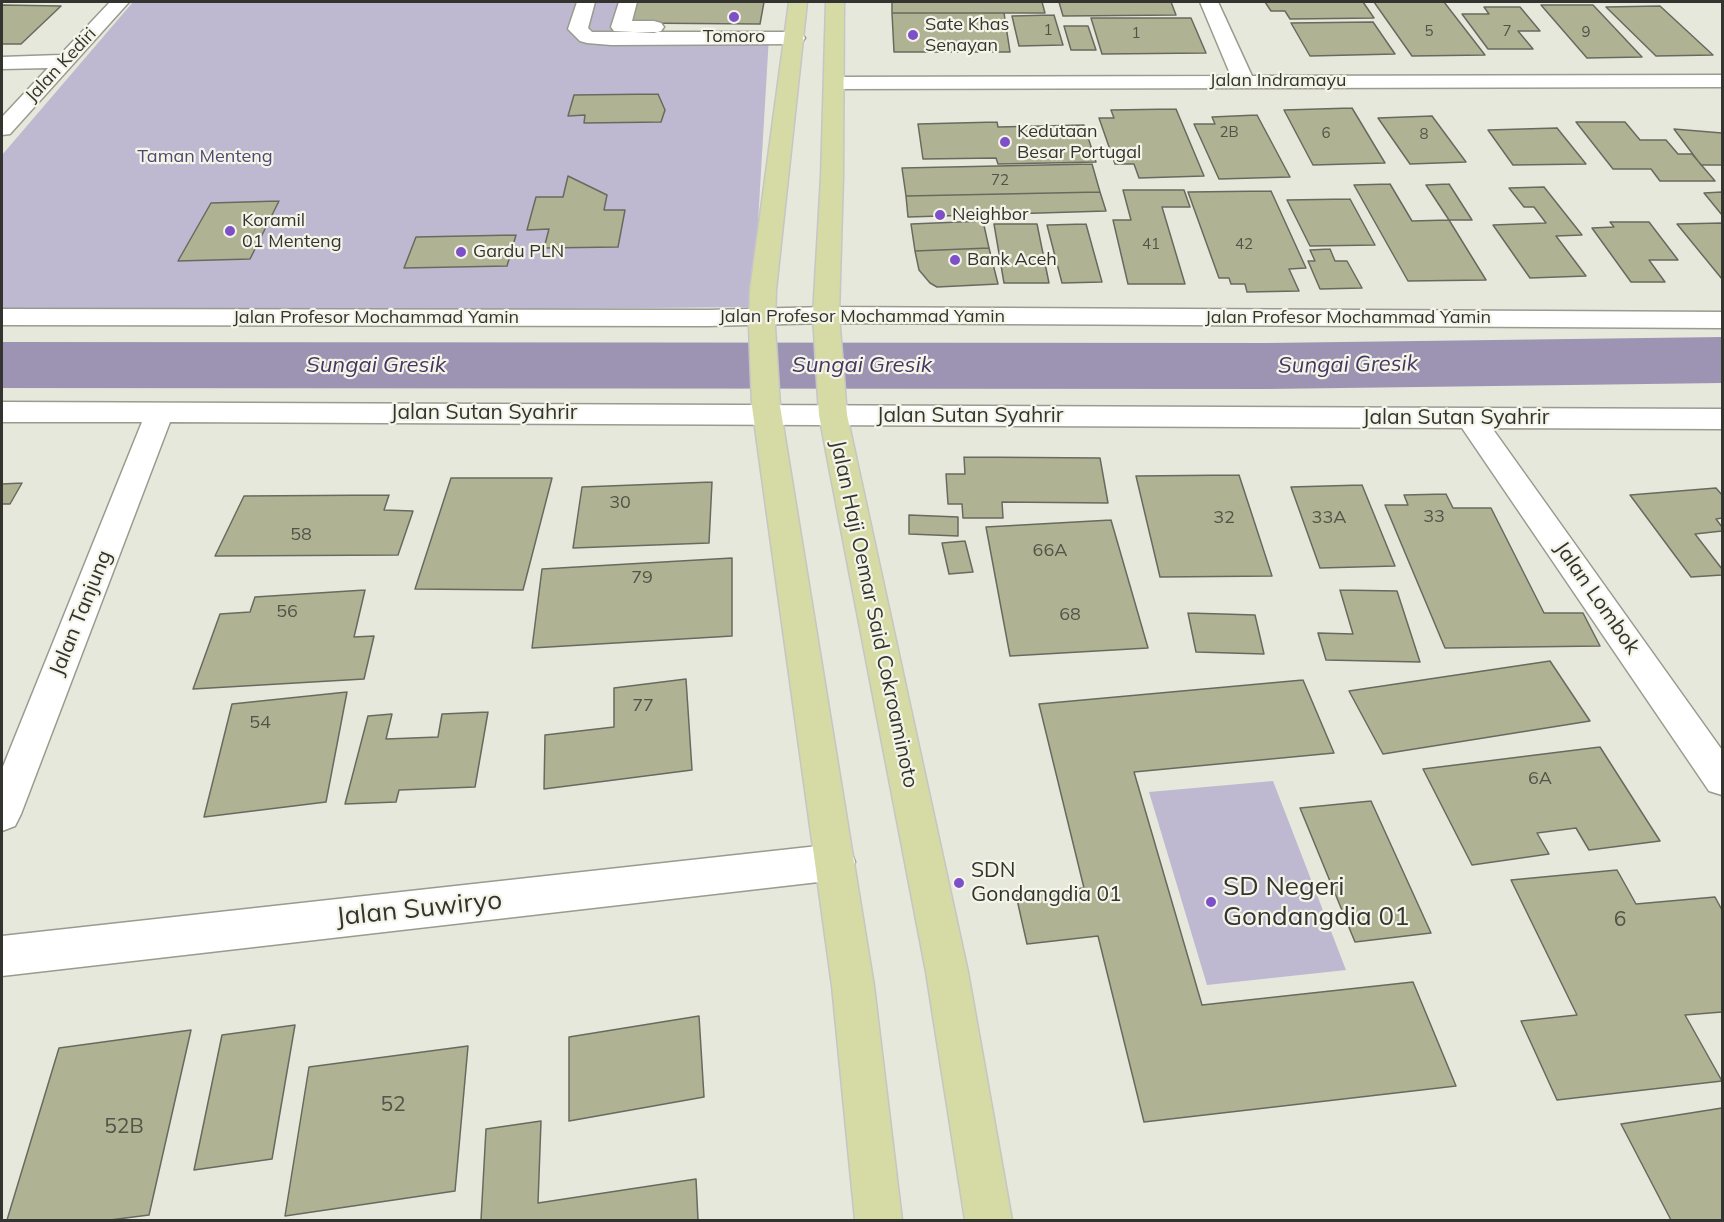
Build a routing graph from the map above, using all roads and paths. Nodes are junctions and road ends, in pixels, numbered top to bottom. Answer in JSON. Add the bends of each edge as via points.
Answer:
{"nodes":[{"id":1,"x":120,"y":2,"type":"edge"},
{"id":2,"x":586,"y":2,"type":"edge"},
{"id":3,"x":628,"y":2,"type":"edge"},
{"id":4,"x":798,"y":2,"type":"edge"},
{"id":5,"x":835,"y":2,"type":"edge"},
{"id":6,"x":1209,"y":2,"type":"edge"},
{"id":7,"x":796,"y":32,"type":"junction"},
{"id":8,"x":66,"y":61,"type":"junction"},
{"id":9,"x":2,"y":63,"type":"edge"},
{"id":10,"x":1244,"y":81,"type":"junction"},
{"id":11,"x":1722,"y":81,"type":"edge"},
{"id":12,"x":834,"y":83,"type":"junction"},
{"id":13,"x":2,"y":129,"type":"edge"},
{"id":14,"x":2,"y":317,"type":"edge"},
{"id":15,"x":827,"y":320,"type":"junction"},
{"id":16,"x":1722,"y":320,"type":"edge"},
{"id":17,"x":762,"y":322,"type":"junction"},
{"id":18,"x":834,"y":409,"type":"junction"},
{"id":19,"x":766,"y":410,"type":"junction"},
{"id":20,"x":2,"y":412,"type":"edge"},
{"id":21,"x":160,"y":412,"type":"junction"},
{"id":22,"x":1470,"y":418,"type":"junction"},
{"id":23,"x":1722,"y":419,"type":"edge"},
{"id":24,"x":1722,"y":779,"type":"edge"},
{"id":25,"x":2,"y":814,"type":"edge"},
{"id":26,"x":836,"y":862,"type":"junction"},
{"id":27,"x":2,"y":956,"type":"edge"},
{"id":28,"x":879,"y":1221,"type":"edge"},
{"id":29,"x":989,"y":1221,"type":"edge"}],
"edges":[{"from":1,"to":8,"type":"street","name":"Jalan Kediri"},
{"from":2,"to":7,"type":"street","via":[[578,29],[587,37]]},
{"from":3,"to":7,"type":"street","via":[[621,27]]},
{"from":4,"to":7,"type":"main road"},
{"from":5,"to":12,"type":"main road","name":"Jalan Haji Oemar Said Cokroaminoto"},
{"from":6,"to":10,"type":"street"},
{"from":7,"to":17,"type":"main road"},
{"from":8,"to":9,"type":"street"},
{"from":8,"to":13,"type":"street","name":"Jalan Kediri"},
{"from":10,"to":11,"type":"street","name":"Jalan Indramayu"},
{"from":10,"to":12,"type":"street","name":"Jalan Indramayu"},
{"from":12,"to":15,"type":"main road","name":"Jalan Haji Oemar Said Cokroaminoto"},
{"from":14,"to":17,"type":"street","name":"Jalan Profesor Mochammad Yamin"},
{"from":15,"to":16,"type":"street","name":"Jalan Profesor Mochammad Yamin"},
{"from":15,"to":17,"type":"street","name":"Jalan Profesor Mochammad Yamin"},
{"from":15,"to":18,"type":"main road","name":"Jalan Haji Oemar Said Cokroaminoto"},
{"from":17,"to":19,"type":"main road"},
{"from":18,"to":19,"type":"street","name":"Jalan Sutan Syahrir"},
{"from":18,"to":22,"type":"street","name":"Jalan Sutan Syahrir"},
{"from":18,"to":29,"type":"main road","name":"Jalan Haji Oemar Said Cokroaminoto","via":[[947,972]]},
{"from":19,"to":21,"type":"street","name":"Jalan Sutan Syahrir"},
{"from":19,"to":26,"type":"main road"},
{"from":20,"to":21,"type":"street","name":"Jalan Sutan Syahrir"},
{"from":21,"to":25,"type":"street","name":"Jalan Tanjung"},
{"from":22,"to":23,"type":"street","name":"Jalan Sutan Syahrir"},
{"from":22,"to":24,"type":"street","name":"Jalan Lombok"},
{"from":26,"to":27,"type":"street","name":"Jalan Suwiryo"},
{"from":26,"to":28,"type":"main road"}]}
